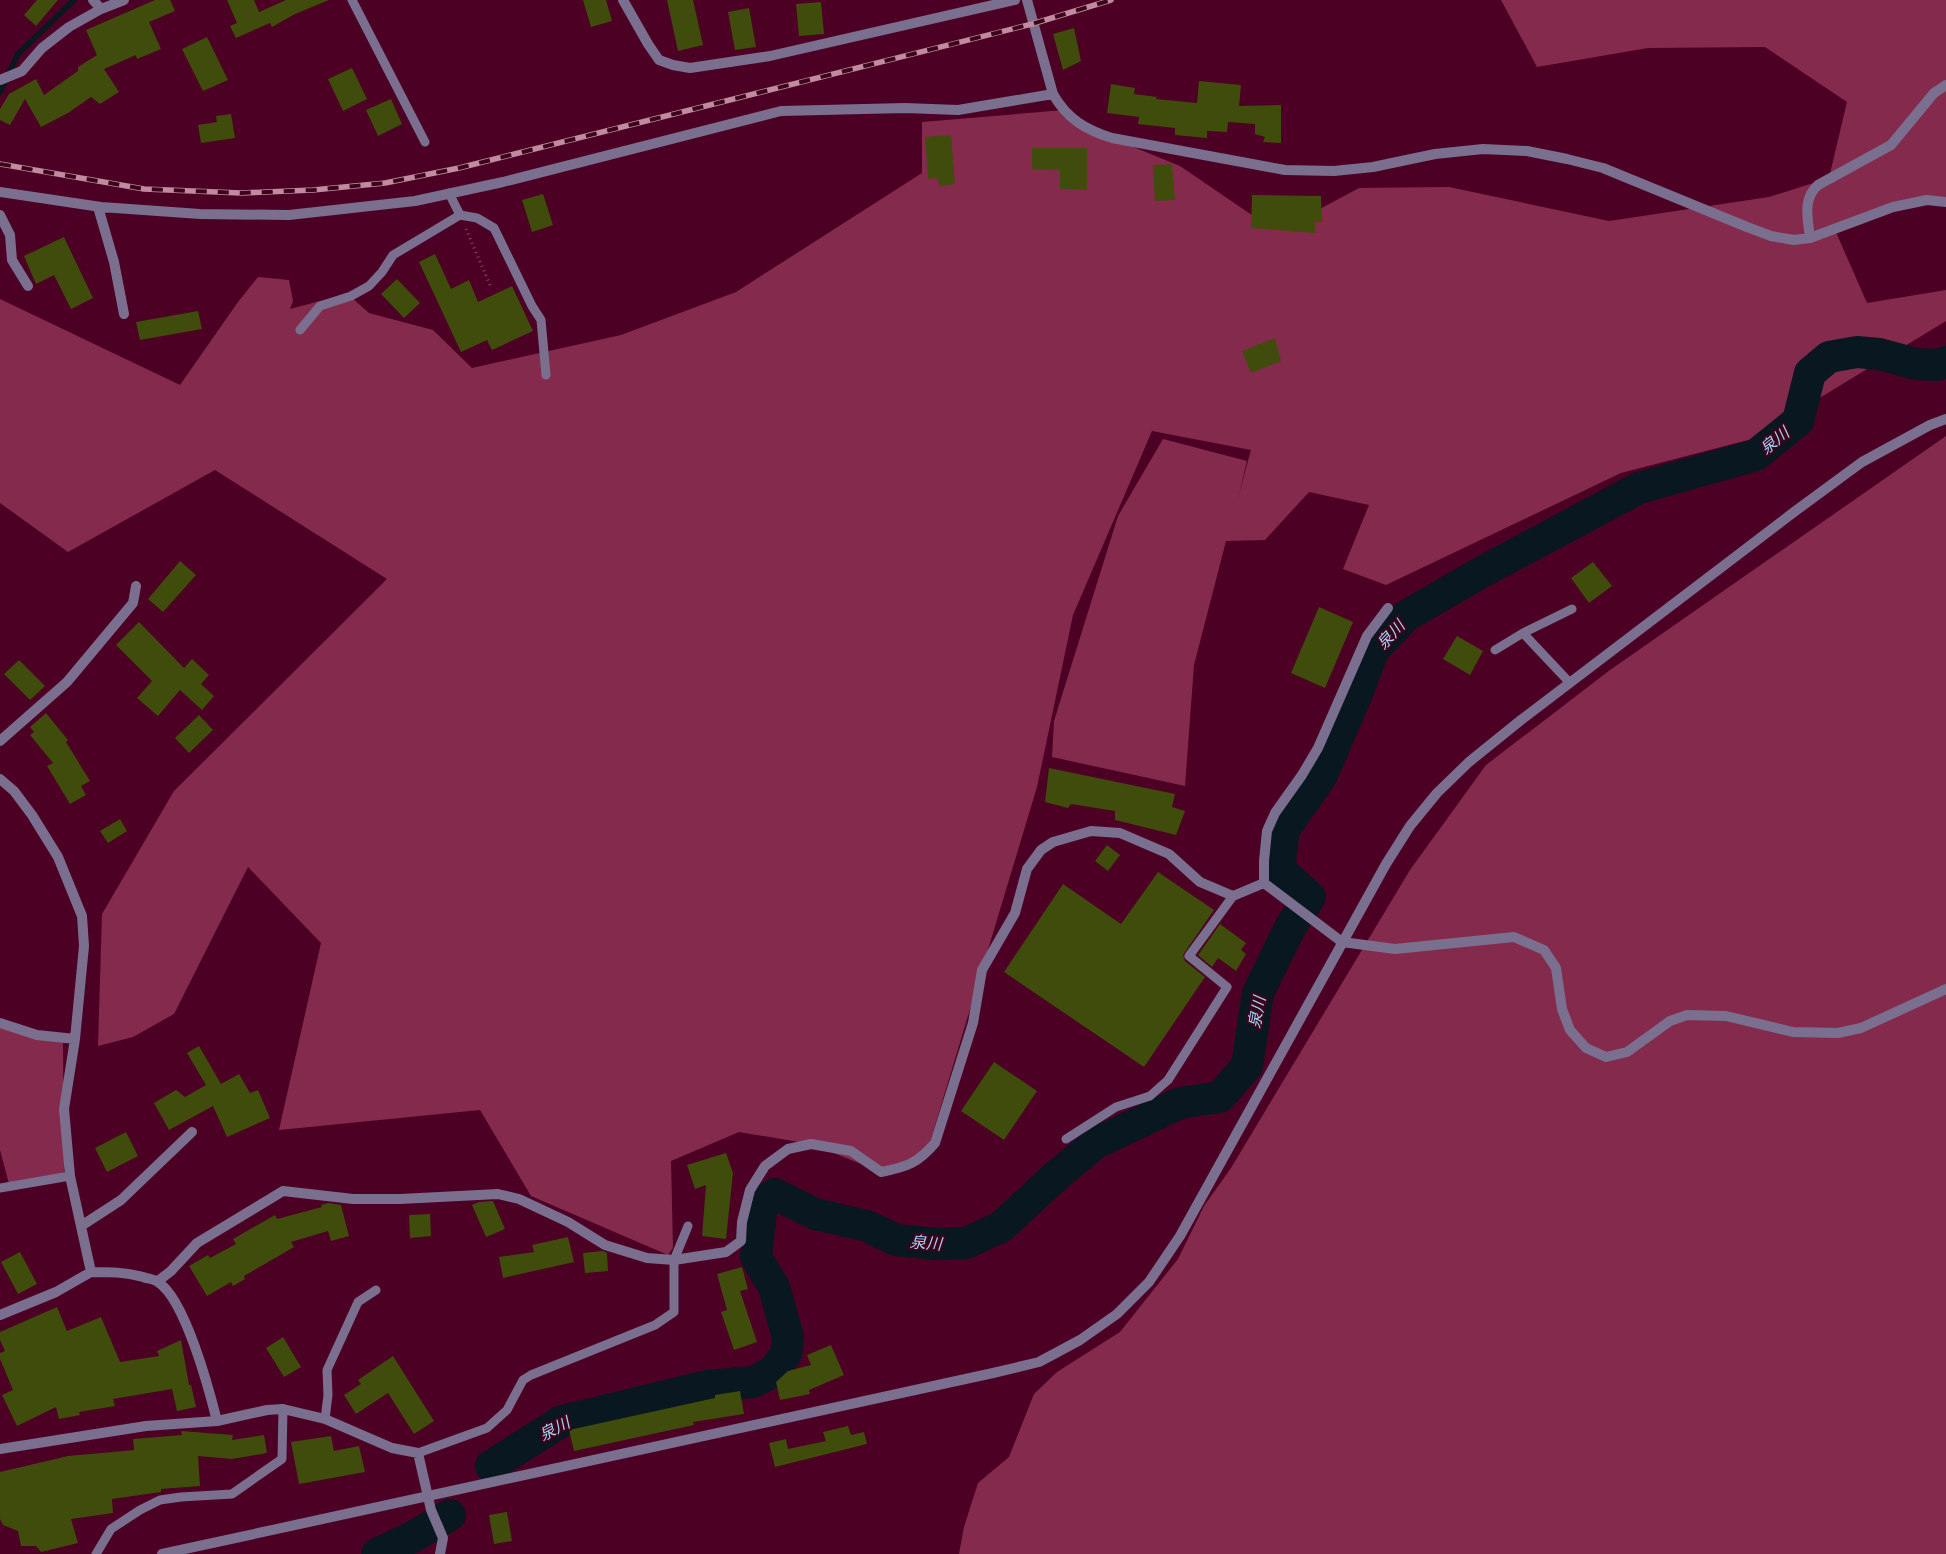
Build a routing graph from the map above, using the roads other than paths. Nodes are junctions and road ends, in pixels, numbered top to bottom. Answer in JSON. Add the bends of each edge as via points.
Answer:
{"nodes":[{"id":1,"x":93,"y":0,"type":"edge"},
{"id":2,"x":124,"y":0,"type":"edge"},
{"id":3,"x":352,"y":0,"type":"edge"},
{"id":4,"x":624,"y":0,"type":"edge"},
{"id":5,"x":1015,"y":0,"type":"edge"},
{"id":6,"x":1026,"y":0,"type":"edge"},
{"id":7,"x":101,"y":9,"type":"junction"},
{"id":8,"x":0,"y":80,"type":"edge"},
{"id":9,"x":1946,"y":85,"type":"edge"},
{"id":10,"x":1053,"y":94,"type":"junction"},
{"id":11,"x":425,"y":142,"type":"dead end"},
{"id":12,"x":0,"y":192,"type":"edge"},
{"id":13,"x":449,"y":193,"type":"junction"},
{"id":14,"x":1946,"y":202,"type":"edge"},
{"id":15,"x":98,"y":207,"type":"junction"},
{"id":16,"x":0,"y":215,"type":"edge"},
{"id":17,"x":460,"y":215,"type":"junction"},
{"id":18,"x":1810,"y":238,"type":"junction"},
{"id":19,"x":28,"y":286,"type":"dead end"},
{"id":20,"x":124,"y":314,"type":"dead end"},
{"id":21,"x":300,"y":330,"type":"dead end"},
{"id":22,"x":546,"y":375,"type":"dead end"},
{"id":23,"x":1946,"y":420,"type":"edge"},
{"id":24,"x":136,"y":586,"type":"dead end"},
{"id":25,"x":1388,"y":608,"type":"dead end"},
{"id":26,"x":1572,"y":609,"type":"dead end"},
{"id":27,"x":1523,"y":632,"type":"junction"},
{"id":28,"x":1495,"y":650,"type":"dead end"},
{"id":29,"x":1570,"y":683,"type":"junction"},
{"id":30,"x":0,"y":741,"type":"edge"},
{"id":31,"x":0,"y":779,"type":"edge"},
{"id":32,"x":1264,"y":883,"type":"junction"},
{"id":33,"x":1233,"y":896,"type":"junction"},
{"id":34,"x":1342,"y":942,"type":"junction"},
{"id":35,"x":1946,"y":989,"type":"edge"},
{"id":36,"x":0,"y":1023,"type":"edge"},
{"id":37,"x":75,"y":1039,"type":"junction"},
{"id":38,"x":192,"y":1132,"type":"dead end"},
{"id":39,"x":1066,"y":1139,"type":"dead end"},
{"id":40,"x":70,"y":1176,"type":"junction"},
{"id":41,"x":0,"y":1188,"type":"edge"},
{"id":42,"x":81,"y":1226,"type":"junction"},
{"id":43,"x":688,"y":1226,"type":"dead end"},
{"id":44,"x":674,"y":1260,"type":"junction"},
{"id":45,"x":91,"y":1272,"type":"junction"},
{"id":46,"x":158,"y":1281,"type":"junction"},
{"id":47,"x":376,"y":1290,"type":"dead end"},
{"id":48,"x":0,"y":1314,"type":"edge"},
{"id":49,"x":283,"y":1410,"type":"junction"},
{"id":50,"x":325,"y":1419,"type":"junction"},
{"id":51,"x":217,"y":1421,"type":"junction"},
{"id":52,"x":0,"y":1448,"type":"edge"},
{"id":53,"x":418,"y":1453,"type":"junction"},
{"id":54,"x":428,"y":1496,"type":"junction"},
{"id":55,"x":96,"y":1554,"type":"edge"},
{"id":56,"x":162,"y":1554,"type":"edge"},
{"id":57,"x":440,"y":1554,"type":"edge"}],
"edges":[{"from":1,"to":7,"type":"street"},
{"from":2,"to":7,"type":"street"},
{"from":3,"to":11,"type":"lane"},
{"from":4,"to":5,"type":"street","via":[[659,60],[690,68],[770,56]]},
{"from":6,"to":10,"type":"street"},
{"from":7,"to":8,"type":"street","via":[[69,27],[42,48],[22,70]]},
{"from":9,"to":18,"type":"street","via":[[1934,93],[1891,144],[1810,192],[1807,201]]},
{"from":10,"to":13,"type":"street","via":[[958,110],[781,111],[513,180]]},
{"from":10,"to":18,"type":"street","via":[[1071,117],[1090,131],[1112,138],[1285,170],[1334,171],[1373,167],[1435,154],[1483,149],[1528,152],[1602,168],[1771,236],[1794,240]]},
{"from":12,"to":15,"type":"street"},
{"from":13,"to":15,"type":"street","via":[[415,201],[289,215],[200,214]]},
{"from":13,"to":17,"type":"lane"},
{"from":14,"to":18,"type":"street","via":[[1928,200],[1893,207]]},
{"from":15,"to":20,"type":"street","via":[[114,262]]},
{"from":16,"to":19,"type":"street","via":[[10,235],[12,260]]},
{"from":17,"to":21,"type":"lane","via":[[393,256],[368,286],[351,296],[320,306]]},
{"from":17,"to":22,"type":"lane","via":[[477,218],[494,228],[541,320]]},
{"from":23,"to":29,"type":"street","via":[[1930,425],[1862,462]]},
{"from":24,"to":30,"type":"street","via":[[132,603],[67,682]]},
{"from":25,"to":32,"type":"street","via":[[1368,636],[1318,748],[1275,813],[1267,831]]},
{"from":26,"to":27,"type":"lane"},
{"from":27,"to":28,"type":"lane"},
{"from":27,"to":29,"type":"lane"},
{"from":29,"to":34,"type":"street","via":[[1469,762],[1437,793],[1390,857]]},
{"from":31,"to":37,"type":"street","via":[[32,815],[58,857],[82,916],[84,946]]},
{"from":32,"to":33,"type":"street"},
{"from":32,"to":34,"type":"street"},
{"from":33,"to":39,"type":"lane","via":[[1189,956],[1227,987],[1168,1080],[1150,1096],[1116,1107]]},
{"from":33,"to":44,"type":"street","via":[[1200,882],[1169,854],[1120,833],[1091,832],[1053,842],[1041,850],[1027,869],[1015,913],[982,970],[973,1023],[935,1143],[924,1157],[906,1167],[881,1172],[851,1151],[811,1144],[788,1150],[765,1166],[750,1190],[742,1222],[742,1241],[726,1252]]},
{"from":34,"to":35,"type":"street","via":[[1395,949],[1514,938],[1544,950],[1556,968],[1562,1009],[1570,1030],[1586,1048],[1606,1057],[1627,1052],[1670,1021],[1687,1016],[1726,1016],[1793,1032],[1838,1033],[1861,1028]]},
{"from":34,"to":54,"type":"street","via":[[1169,1252],[1149,1282],[1117,1314],[1080,1340],[1039,1362]]},
{"from":36,"to":37,"type":"street","via":[[37,1035]]},
{"from":37,"to":40,"type":"street","via":[[64,1109]]},
{"from":38,"to":42,"type":"street","via":[[121,1200]]},
{"from":40,"to":41,"type":"lane"},
{"from":40,"to":42,"type":"street"},
{"from":42,"to":45,"type":"street"},
{"from":43,"to":44,"type":"lane"},
{"from":44,"to":46,"type":"street","via":[[647,1258],[605,1244],[543,1210],[498,1194],[372,1199],[283,1191],[197,1243]]},
{"from":44,"to":53,"type":"lane","via":[[674,1312],[655,1326],[531,1375],[523,1380],[507,1410],[487,1428]]},
{"from":45,"to":46,"type":"street","via":[[122,1272]]},
{"from":45,"to":48,"type":"street","via":[[56,1292]]},
{"from":46,"to":51,"type":"street","via":[[182,1316],[204,1368]]},
{"from":47,"to":50,"type":"lane","via":[[358,1302],[327,1370]]},
{"from":49,"to":50,"type":"street"},
{"from":49,"to":51,"type":"street","via":[[267,1410]]},
{"from":49,"to":55,"type":"lane","via":[[282,1459],[232,1494],[160,1500],[140,1510],[110,1528]]},
{"from":50,"to":53,"type":"street","via":[[392,1448]]},
{"from":51,"to":52,"type":"street","via":[[146,1426]]},
{"from":53,"to":54,"type":"street"},
{"from":54,"to":56,"type":"street"},
{"from":54,"to":57,"type":"street","via":[[443,1538]]}]}
